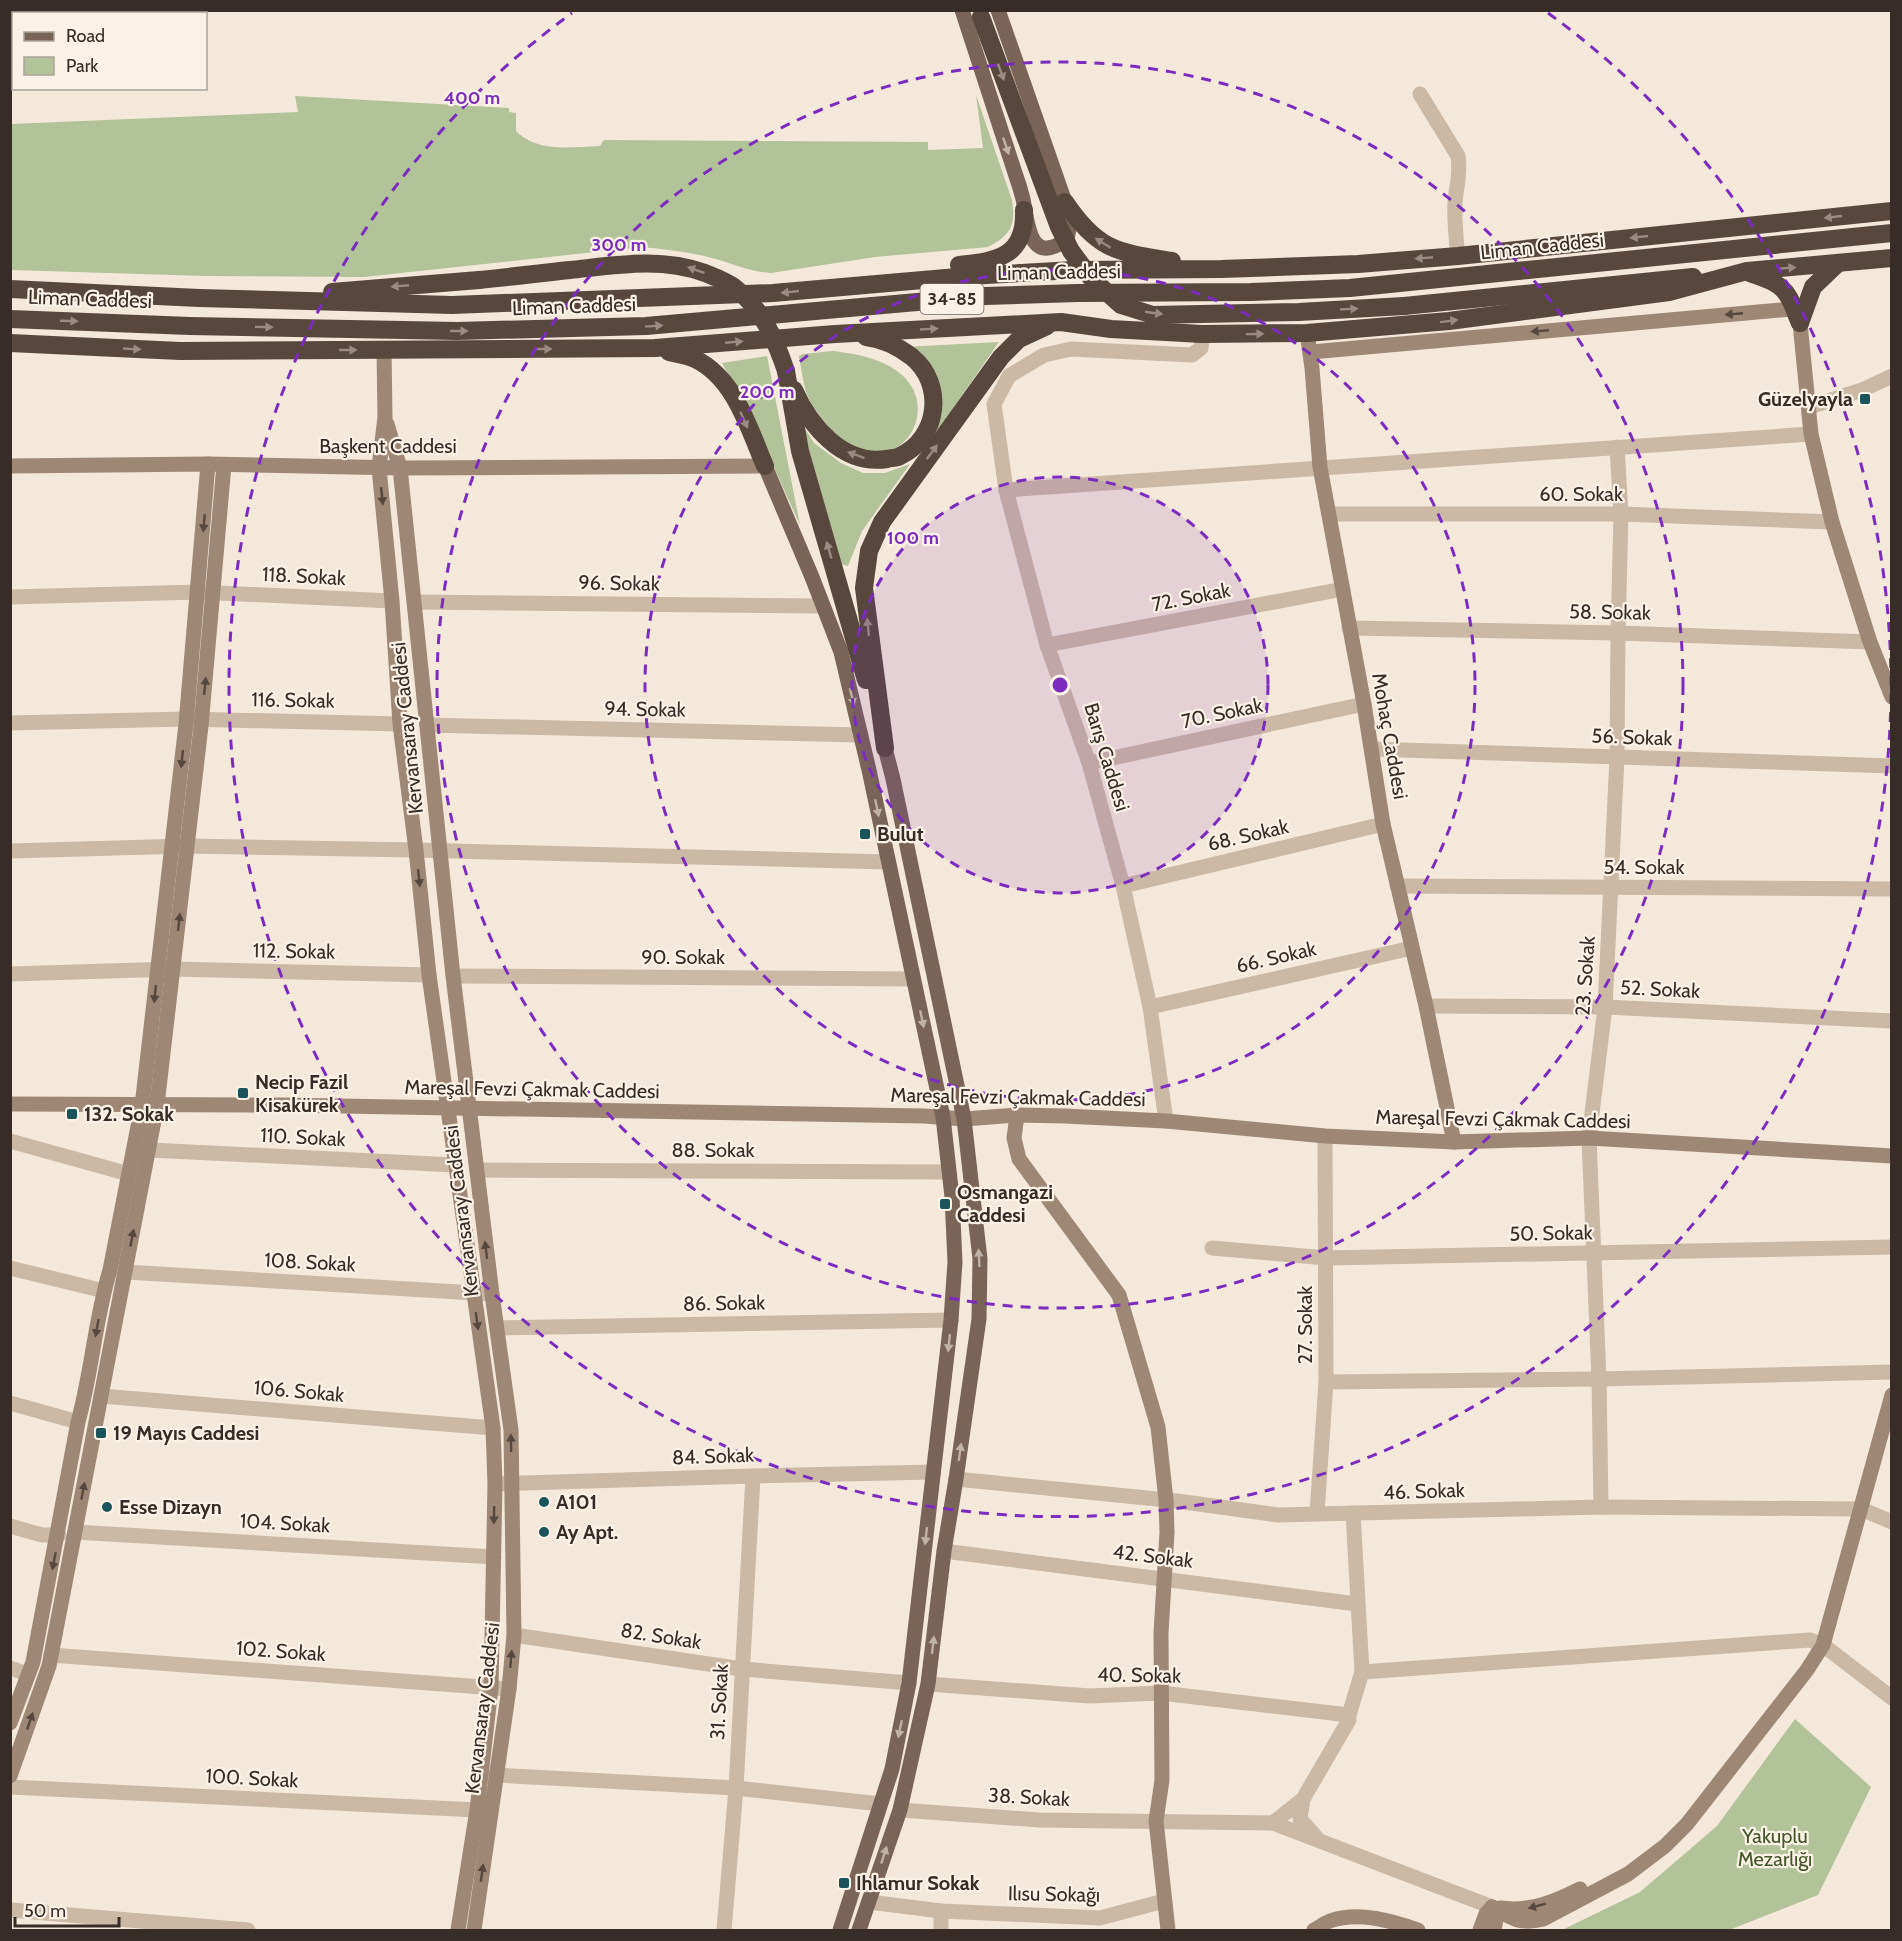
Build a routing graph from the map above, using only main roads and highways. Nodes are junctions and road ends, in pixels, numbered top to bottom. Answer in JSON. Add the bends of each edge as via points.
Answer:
{"nodes":[{"id":1,"x":962,"y":10,"type":"edge"},
{"id":2,"x":986,"y":13,"type":"edge"},
{"id":3,"x":1065,"y":202,"type":"junction"},
{"id":4,"x":1024,"y":210,"type":"junction"},
{"id":5,"x":1892,"y":211,"type":"edge"},
{"id":6,"x":1892,"y":232,"type":"edge"},
{"id":7,"x":1892,"y":258,"type":"edge"},
{"id":8,"x":1837,"y":264,"type":"junction"},
{"id":9,"x":1221,"y":269,"type":"junction"},
{"id":10,"x":1747,"y":271,"type":"junction"},
{"id":11,"x":10,"y":289,"type":"edge"},
{"id":12,"x":818,"y":289,"type":"junction"},
{"id":13,"x":199,"y":298,"type":"junction"},
{"id":14,"x":10,"y":319,"type":"edge"},
{"id":15,"x":1061,"y":322,"type":"junction"},
{"id":16,"x":835,"y":334,"type":"junction"},
{"id":17,"x":10,"y":343,"type":"edge"},
{"id":18,"x":655,"y":348,"type":"junction"},
{"id":19,"x":786,"y":371,"type":"junction"},
{"id":20,"x":765,"y":466,"type":"joint"},
{"id":21,"x":885,"y":748,"type":"junction"},
{"id":22,"x":933,"y":1472,"type":"junction"},
{"id":23,"x":956,"y":1479,"type":"junction"},
{"id":24,"x":909,"y":1683,"type":"junction"},
{"id":25,"x":928,"y":1684,"type":"junction"},
{"id":26,"x":840,"y":1930,"type":"edge"},
{"id":27,"x":859,"y":1930,"type":"edge"}],
"edges":[{"from":1,"to":4,"type":"main road","one_way":true},
{"from":2,"to":3,"type":"main road"},
{"from":2,"to":10,"type":"highway","one_way":true,"bridge":true,"via":[[1059,227],[1092,279],[1121,305],[1153,315],[1299,312],[1404,306]]},
{"from":3,"to":4,"type":"main road","via":[[1067,239],[1050,248],[1033,241]]},
{"from":9,"to":3,"type":"highway","one_way":true,"via":[[1112,248],[1091,235]]},
{"from":4,"to":12,"type":"highway","via":[[1023,232],[1017,246],[1004,257],[863,276]]},
{"from":5,"to":9,"type":"highway","name":"Liman Caddesi","number":"34-85","one_way":true,"via":[[1458,256]]},
{"from":14,"to":6,"type":"highway","name":"Liman Caddesi","number":"34-85","one_way":true,"via":[[457,331],[646,326],[985,296],[1350,288]]},
{"from":7,"to":8,"type":"highway"},
{"from":10,"to":8,"type":"highway","one_way":true},
{"from":8,"to":10,"type":"highway","via":[[1813,287],[1796,316],[1790,297],[1780,286]]},
{"from":9,"to":12,"type":"highway","name":"Liman Caddesi","number":"34-85","via":[[1074,270]]},
{"from":15,"to":10,"type":"highway","one_way":true,"via":[[1202,334],[1307,333],[1449,321],[1669,292]]},
{"from":11,"to":13,"type":"highway","name":"Liman Caddesi"},
{"from":12,"to":13,"type":"highway","name":"Liman Caddesi","number":"34-85","one_way":true,"via":[[452,305]]},
{"from":19,"to":13,"type":"highway","one_way":true,"bridge":true,"via":[[774,337],[754,306],[733,286],[685,266],[655,262],[337,292]]},
{"from":16,"to":15,"type":"highway","one_way":true},
{"from":21,"to":15,"type":"highway","one_way":true,"via":[[864,588],[869,551],[882,522],[1001,357],[1019,339]]},
{"from":18,"to":16,"type":"highway","one_way":true},
{"from":16,"to":19,"type":"highway","one_way":true,"via":[[873,338],[900,348],[921,364],[932,383],[932,423],[920,441],[900,457],[859,458],[839,448],[823,435],[808,414]]},
{"from":17,"to":18,"type":"highway","one_way":true,"via":[[180,351]]},
{"from":18,"to":20,"type":"highway","one_way":true,"via":[[695,359],[714,371],[735,398]]},
{"from":21,"to":19,"type":"highway","one_way":true,"via":[[801,451]]},
{"from":20,"to":22,"type":"main road","one_way":true,"via":[[841,652],[943,1117],[955,1262]]},
{"from":23,"to":21,"type":"main road","one_way":true,"via":[[979,1319],[980,1259],[964,1119]]},
{"from":22,"to":23,"type":"main road"},
{"from":22,"to":24,"type":"main road","one_way":true},
{"from":25,"to":23,"type":"main road","one_way":true},
{"from":24,"to":25,"type":"main road"},
{"from":24,"to":26,"type":"main road","one_way":true,"via":[[892,1769]]},
{"from":27,"to":25,"type":"main road","one_way":true,"via":[[900,1810]]}]}
